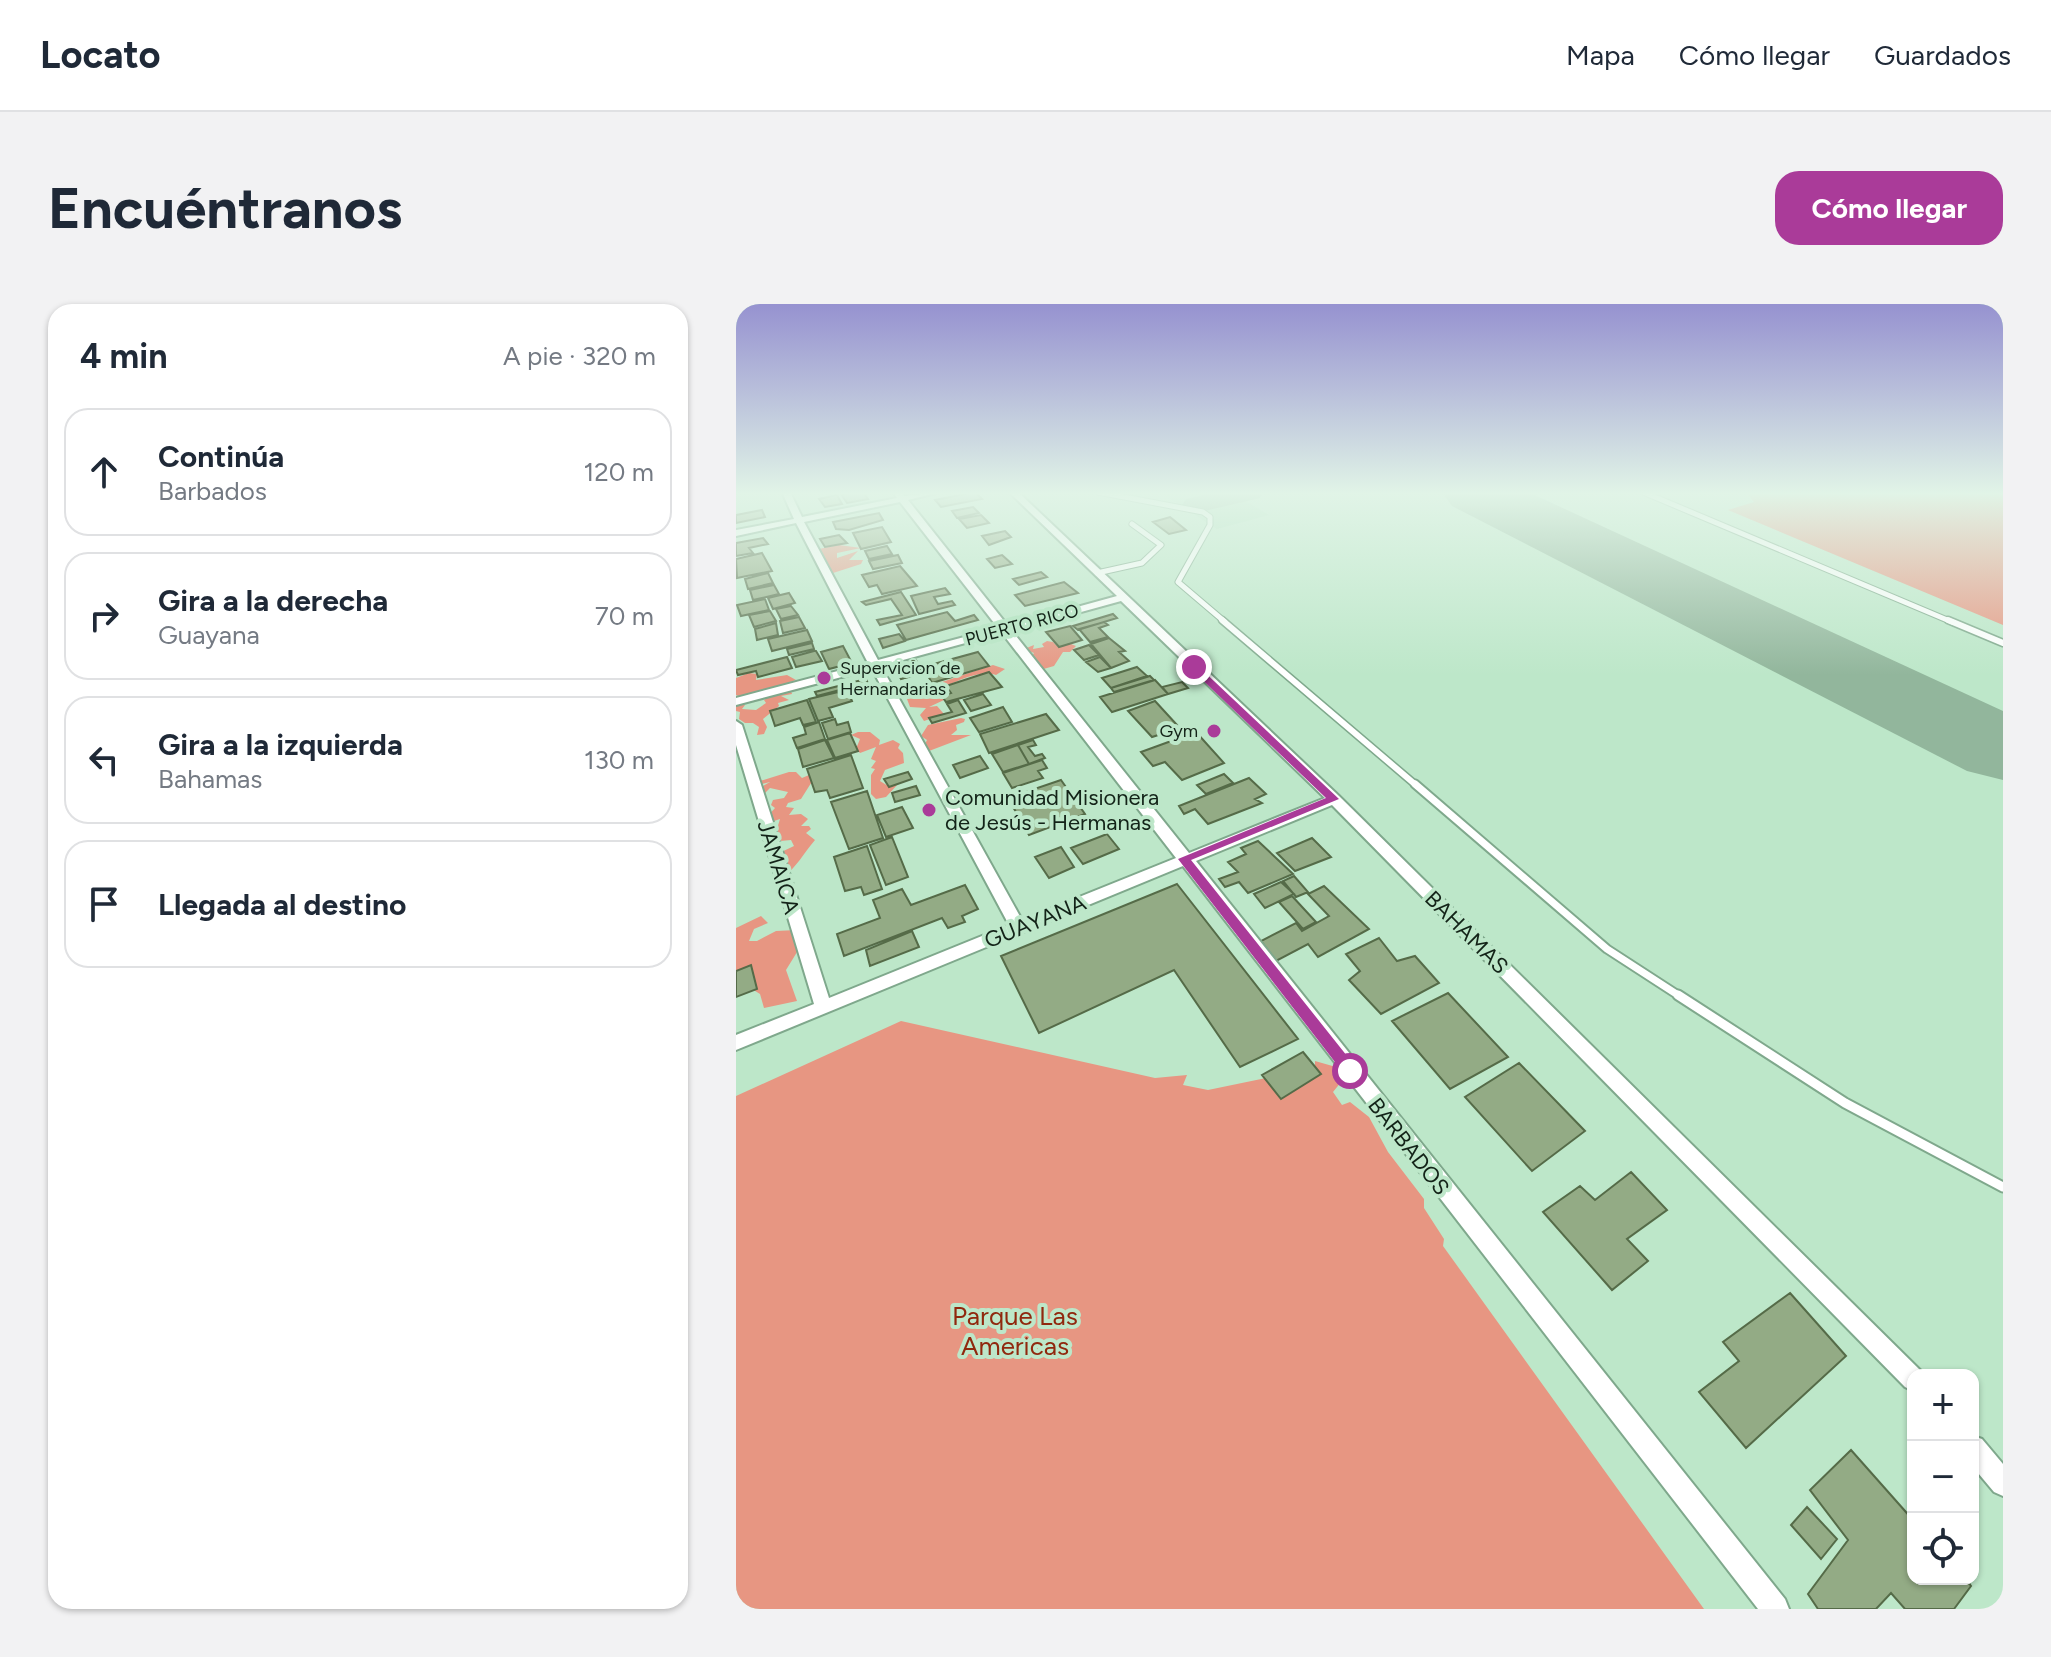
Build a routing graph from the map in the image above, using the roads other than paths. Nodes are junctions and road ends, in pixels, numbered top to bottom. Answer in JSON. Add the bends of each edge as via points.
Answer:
{"nodes":[{"id":1,"x":814,"y":553,"type":"edge"},
{"id":2,"x":945,"y":553,"type":"edge"},
{"id":3,"x":1076,"y":553,"type":"edge"},
{"id":4,"x":1153,"y":553,"type":"edge"},
{"id":5,"x":1194,"y":553,"type":"edge"},
{"id":6,"x":1788,"y":553,"type":"edge"},
{"id":7,"x":1097,"y":573,"type":"junction"},
{"id":8,"x":1122,"y":598,"type":"junction"},
{"id":9,"x":1004,"y":629,"type":"junction"},
{"id":10,"x":2003,"y":643,"type":"edge"},
{"id":11,"x":876,"y":666,"type":"junction"},
{"id":12,"x":736,"y":702,"type":"edge"},
{"id":13,"x":736,"y":725,"type":"edge"},
{"id":14,"x":1334,"y":799,"type":"junction"},
{"id":15,"x":1184,"y":859,"type":"junction"},
{"id":16,"x":1018,"y":927,"type":"junction"},
{"id":17,"x":824,"y":1008,"type":"junction"},
{"id":18,"x":736,"y":1043,"type":"edge"},
{"id":19,"x":2003,"y":1187,"type":"edge"},
{"id":20,"x":1907,"y":1373,"type":"edge"},
{"id":21,"x":1979,"y":1455,"type":"edge"},
{"id":22,"x":2003,"y":1483,"type":"edge"},
{"id":23,"x":1775,"y":1609,"type":"edge"}],
"edges":[{"from":1,"to":11,"type":"street"},
{"from":2,"to":9,"type":"street","name":"BARBADOS"},
{"from":3,"to":7,"type":"street","name":"BAHAMAS"},
{"from":4,"to":7,"type":"lane","via":[[1142,563]]},
{"from":5,"to":19,"type":"lane","via":[[1178,582],[1607,949],[1845,1103]]},
{"from":6,"to":10,"type":"lane"},
{"from":7,"to":8,"type":"street","name":"BAHAMAS"},
{"from":8,"to":9,"type":"street","name":"PUERTO RICO"},
{"from":8,"to":14,"type":"street","name":"BAHAMAS"},
{"from":9,"to":11,"type":"street","name":"PUERTO RICO"},
{"from":9,"to":15,"type":"street","name":"BARBADOS"},
{"from":11,"to":12,"type":"street","name":"PUERTO RICO"},
{"from":11,"to":16,"type":"street"},
{"from":13,"to":17,"type":"street","name":"JAMAICA"},
{"from":14,"to":15,"type":"street","name":"GUAYANA"},
{"from":14,"to":20,"type":"street","name":"BAHAMAS"},
{"from":15,"to":16,"type":"street","name":"GUAYANA"},
{"from":15,"to":23,"type":"street","name":"BARBADOS"},
{"from":16,"to":17,"type":"street","name":"GUAYANA"},
{"from":17,"to":18,"type":"street","name":"GUAYANA"},
{"from":21,"to":22,"type":"street"}]}
